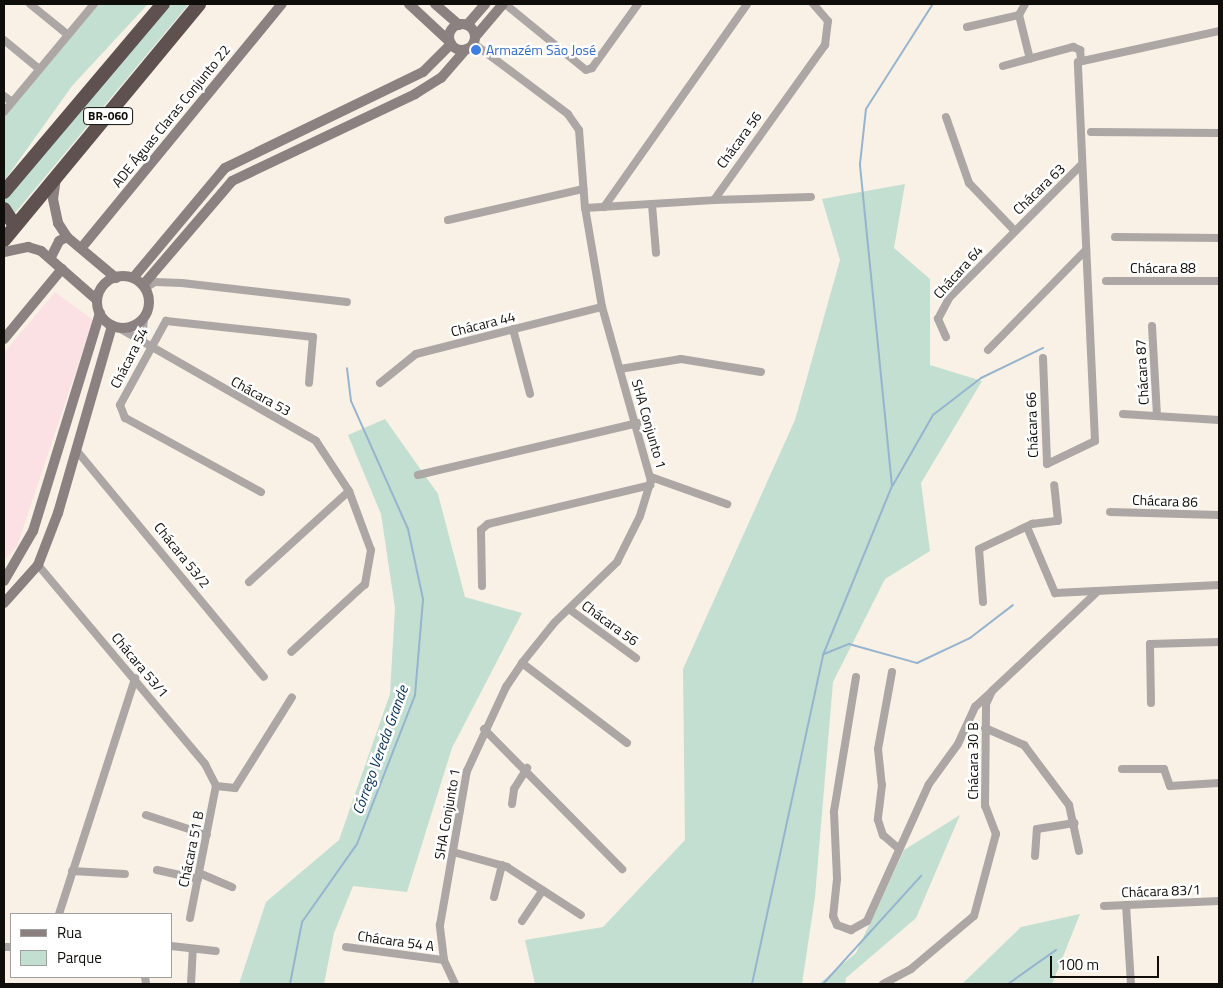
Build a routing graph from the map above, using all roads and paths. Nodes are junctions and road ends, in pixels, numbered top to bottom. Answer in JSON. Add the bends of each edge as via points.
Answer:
{"nodes":[{"id":1,"x":30,"y":4,"type":"edge"},
{"id":2,"x":94,"y":4,"type":"edge"},
{"id":3,"x":162,"y":4,"type":"edge"},
{"id":4,"x":199,"y":4,"type":"edge"},
{"id":5,"x":282,"y":4,"type":"edge"},
{"id":6,"x":409,"y":4,"type":"edge"},
{"id":7,"x":434,"y":4,"type":"edge"},
{"id":8,"x":485,"y":4,"type":"edge"},
{"id":9,"x":504,"y":4,"type":"edge"},
{"id":10,"x":638,"y":4,"type":"edge"},
{"id":11,"x":747,"y":4,"type":"edge"},
{"id":12,"x":813,"y":4,"type":"edge"},
{"id":13,"x":1025,"y":4,"type":"edge"},
{"id":14,"x":1019,"y":15,"type":"junction"},
{"id":15,"x":450,"y":17,"type":"junction"},
{"id":16,"x":463,"y":25,"type":"junction"},
{"id":17,"x":438,"y":27,"type":"junction"},
{"id":18,"x":966,"y":27,"type":"dead end"},
{"id":19,"x":1219,"y":31,"type":"edge"},
{"id":20,"x":68,"y":35,"type":"junction"},
{"id":21,"x":4,"y":40,"type":"edge"},
{"id":22,"x":451,"y":43,"type":"junction"},
{"id":23,"x":471,"y":43,"type":"junction"},
{"id":24,"x":1030,"y":59,"type":"junction"},
{"id":25,"x":1081,"y":60,"type":"junction"},
{"id":26,"x":1003,"y":66,"type":"dead end"},
{"id":27,"x":39,"y":69,"type":"junction"},
{"id":28,"x":4,"y":96,"type":"edge"},
{"id":29,"x":12,"y":102,"type":"junction"},
{"id":30,"x":4,"y":112,"type":"edge"},
{"id":31,"x":946,"y":117,"type":"dead end"},
{"id":32,"x":1091,"y":132,"type":"dead end"},
{"id":33,"x":1219,"y":133,"type":"edge"},
{"id":34,"x":1080,"y":165,"type":"junction"},
{"id":35,"x":225,"y":168,"type":"junction"},
{"id":36,"x":56,"y":178,"type":"junction"},
{"id":37,"x":232,"y":181,"type":"junction"},
{"id":38,"x":583,"y":189,"type":"junction"},
{"id":39,"x":4,"y":192,"type":"edge"},
{"id":40,"x":811,"y":197,"type":"dead end"},
{"id":41,"x":714,"y":200,"type":"junction"},
{"id":42,"x":652,"y":205,"type":"junction"},
{"id":43,"x":604,"y":207,"type":"junction"},
{"id":44,"x":586,"y":208,"type":"junction"},
{"id":45,"x":4,"y":209,"type":"edge"},
{"id":46,"x":448,"y":220,"type":"dead end"},
{"id":47,"x":15,"y":226,"type":"junction"},
{"id":48,"x":1014,"y":230,"type":"junction"},
{"id":49,"x":67,"y":237,"type":"junction"},
{"id":50,"x":1115,"y":237,"type":"dead end"},
{"id":51,"x":1219,"y":238,"type":"edge"},
{"id":52,"x":4,"y":240,"type":"edge"},
{"id":53,"x":83,"y":246,"type":"junction"},
{"id":54,"x":1086,"y":250,"type":"junction"},
{"id":55,"x":4,"y":252,"type":"edge"},
{"id":56,"x":656,"y":253,"type":"dead end"},
{"id":57,"x":51,"y":257,"type":"junction"},
{"id":58,"x":62,"y":268,"type":"junction"},
{"id":59,"x":116,"y":278,"type":"junction"},
{"id":60,"x":133,"y":278,"type":"junction"},
{"id":61,"x":1106,"y":281,"type":"dead end"},
{"id":62,"x":1219,"y":281,"type":"edge"},
{"id":63,"x":144,"y":286,"type":"junction"},
{"id":64,"x":98,"y":300,"type":"junction"},
{"id":65,"x":347,"y":302,"type":"dead end"},
{"id":66,"x":602,"y":307,"type":"junction"},
{"id":67,"x":100,"y":313,"type":"junction"},
{"id":68,"x":144,"y":318,"type":"junction"},
{"id":69,"x":1152,"y":326,"type":"dead end"},
{"id":70,"x":116,"y":327,"type":"junction"},
{"id":71,"x":513,"y":329,"type":"junction"},
{"id":72,"x":946,"y":337,"type":"dead end"},
{"id":73,"x":4,"y":339,"type":"edge"},
{"id":74,"x":142,"y":341,"type":"junction"},
{"id":75,"x":149,"y":348,"type":"junction"},
{"id":76,"x":988,"y":350,"type":"dead end"},
{"id":77,"x":1043,"y":358,"type":"dead end"},
{"id":78,"x":620,"y":369,"type":"junction"},
{"id":79,"x":761,"y":372,"type":"dead end"},
{"id":80,"x":309,"y":383,"type":"dead end"},
{"id":81,"x":380,"y":383,"type":"dead end"},
{"id":82,"x":530,"y":394,"type":"dead end"},
{"id":83,"x":1123,"y":414,"type":"dead end"},
{"id":84,"x":1157,"y":416,"type":"junction"},
{"id":85,"x":1219,"y":420,"type":"edge"},
{"id":86,"x":638,"y":423,"type":"junction"},
{"id":87,"x":77,"y":451,"type":"junction"},
{"id":88,"x":418,"y":475,"type":"dead end"},
{"id":89,"x":651,"y":477,"type":"junction"},
{"id":90,"x":650,"y":485,"type":"junction"},
{"id":91,"x":1054,"y":485,"type":"dead end"},
{"id":92,"x":349,"y":491,"type":"junction"},
{"id":93,"x":261,"y":492,"type":"dead end"},
{"id":94,"x":726,"y":504,"type":"dead end"},
{"id":95,"x":1110,"y":512,"type":"dead end"},
{"id":96,"x":1219,"y":515,"type":"edge"},
{"id":97,"x":1027,"y":526,"type":"junction"},
{"id":98,"x":38,"y":565,"type":"junction"},
{"id":99,"x":7,"y":577,"type":"edge"},
{"id":100,"x":248,"y":582,"type":"dead end"},
{"id":101,"x":23,"y":583,"type":"junction"},
{"id":102,"x":1219,"y":585,"type":"edge"},
{"id":103,"x":482,"y":586,"type":"dead end"},
{"id":104,"x":1096,"y":593,"type":"junction"},
{"id":105,"x":983,"y":602,"type":"dead end"},
{"id":106,"x":4,"y":603,"type":"edge"},
{"id":107,"x":569,"y":609,"type":"junction"},
{"id":108,"x":1219,"y":642,"type":"edge"},
{"id":109,"x":291,"y":652,"type":"dead end"},
{"id":110,"x":636,"y":658,"type":"dead end"},
{"id":111,"x":522,"y":663,"type":"junction"},
{"id":112,"x":892,"y":672,"type":"dead end"},
{"id":113,"x":264,"y":677,"type":"dead end"},
{"id":114,"x":856,"y":677,"type":"dead end"},
{"id":115,"x":135,"y":678,"type":"junction"},
{"id":116,"x":992,"y":691,"type":"junction"},
{"id":117,"x":292,"y":697,"type":"dead end"},
{"id":118,"x":1152,"y":703,"type":"dead end"},
{"id":119,"x":985,"y":728,"type":"junction"},
{"id":120,"x":484,"y":729,"type":"junction"},
{"id":121,"x":627,"y":743,"type":"dead end"},
{"id":122,"x":527,"y":768,"type":"junction"},
{"id":123,"x":1122,"y":769,"type":"dead end"},
{"id":124,"x":1219,"y":783,"type":"edge"},
{"id":125,"x":216,"y":786,"type":"junction"},
{"id":126,"x":512,"y":804,"type":"dead end"},
{"id":127,"x":146,"y":815,"type":"dead end"},
{"id":128,"x":1075,"y":823,"type":"junction"},
{"id":129,"x":207,"y":835,"type":"junction"},
{"id":130,"x":899,"y":849,"type":"junction"},
{"id":131,"x":1079,"y":851,"type":"dead end"},
{"id":132,"x":453,"y":852,"type":"junction"},
{"id":133,"x":1035,"y":856,"type":"dead end"},
{"id":134,"x":502,"y":865,"type":"junction"},
{"id":135,"x":622,"y":869,"type":"dead end"},
{"id":136,"x":157,"y":870,"type":"dead end"},
{"id":137,"x":72,"y":871,"type":"junction"},
{"id":138,"x":125,"y":874,"type":"dead end"},
{"id":139,"x":199,"y":876,"type":"junction"},
{"id":140,"x":232,"y":887,"type":"dead end"},
{"id":141,"x":543,"y":890,"type":"junction"},
{"id":142,"x":494,"y":898,"type":"dead end"},
{"id":143,"x":1219,"y":901,"type":"edge"},
{"id":144,"x":1126,"y":905,"type":"junction"},
{"id":145,"x":1104,"y":906,"type":"dead end"},
{"id":146,"x":59,"y":913,"type":"edge"},
{"id":147,"x":581,"y":915,"type":"dead end"},
{"id":148,"x":190,"y":918,"type":"dead end"},
{"id":149,"x":522,"y":921,"type":"dead end"},
{"id":150,"x":172,"y":946,"type":"edge"},
{"id":151,"x":346,"y":946,"type":"dead end"},
{"id":152,"x":193,"y":949,"type":"junction"},
{"id":153,"x":216,"y":951,"type":"dead end"},
{"id":154,"x":444,"y":960,"type":"junction"},
{"id":155,"x":191,"y":984,"type":"edge"},
{"id":156,"x":454,"y":984,"type":"edge"},
{"id":157,"x":883,"y":984,"type":"edge"},
{"id":158,"x":1131,"y":984,"type":"edge"}],
"edges":[{"from":1,"to":20,"type":"street"},
{"from":2,"to":20,"type":"street"},
{"from":3,"to":39,"type":"highway","number":"BR-060"},
{"from":4,"to":36,"type":"highway","number":"BR-060"},
{"from":5,"to":53,"type":"street","name":"ADE Águas Claras Conjunto 22"},
{"from":6,"to":17,"type":"street"},
{"from":7,"to":15,"type":"street"},
{"from":8,"to":16,"type":"street"},
{"from":9,"to":10,"type":"street","via":[[586,70],[592,68]]},
{"from":9,"to":23,"type":"street"},
{"from":11,"to":43,"type":"street"},
{"from":12,"to":41,"type":"street","name":"Chácara 56","via":[[828,21],[825,45]]},
{"from":13,"to":14,"type":"street"},
{"from":14,"to":18,"type":"street"},
{"from":14,"to":24,"type":"street"},
{"from":15,"to":16,"type":"street"},
{"from":15,"to":17,"type":"street"},
{"from":16,"to":22,"type":"street","via":[[452,29]]},
{"from":16,"to":23,"type":"street"},
{"from":17,"to":22,"type":"street"},
{"from":19,"to":25,"type":"street"},
{"from":20,"to":27,"type":"street"},
{"from":21,"to":27,"type":"street"},
{"from":22,"to":23,"type":"street"},
{"from":22,"to":35,"type":"street","via":[[423,72]]},
{"from":23,"to":37,"type":"street","via":[[447,72],[416,94]]},
{"from":23,"to":38,"type":"street","name":"SHA Conjunto 1","via":[[571,118],[580,136]]},
{"from":24,"to":25,"type":"street","via":[[1073,47],[1080,50]]},
{"from":24,"to":26,"type":"street"},
{"from":25,"to":34,"type":"street","via":[[1076,82]]},
{"from":27,"to":29,"type":"street"},
{"from":28,"to":29,"type":"street"},
{"from":29,"to":30,"type":"street"},
{"from":31,"to":48,"type":"street","via":[[969,183]]},
{"from":32,"to":33,"type":"street"},
{"from":34,"to":48,"type":"street","name":"Chácara 63"},
{"from":34,"to":54,"type":"street"},
{"from":35,"to":37,"type":"street"},
{"from":35,"to":60,"type":"street"},
{"from":36,"to":47,"type":"highway","number":"BR-060"},
{"from":36,"to":49,"type":"street","via":[[54,213]]},
{"from":37,"to":63,"type":"street"},
{"from":38,"to":44,"type":"street","name":"SHA Conjunto 1"},
{"from":38,"to":46,"type":"street"},
{"from":40,"to":41,"type":"street"},
{"from":41,"to":42,"type":"street"},
{"from":42,"to":43,"type":"street"},
{"from":42,"to":56,"type":"street"},
{"from":43,"to":44,"type":"street"},
{"from":44,"to":66,"type":"street","name":"SHA Conjunto 1"},
{"from":45,"to":47,"type":"highway"},
{"from":47,"to":52,"type":"highway","number":"BR-060"},
{"from":48,"to":72,"type":"street","name":"Chácara 64","via":[[941,309],[939,328]]},
{"from":49,"to":53,"type":"street"},
{"from":49,"to":57,"type":"street","via":[[59,241]]},
{"from":50,"to":51,"type":"street"},
{"from":53,"to":59,"type":"street"},
{"from":54,"to":76,"type":"street","via":[[1048,283]]},
{"from":54,"to":77,"type":"street","name":"Chácara 66","via":[[1095,440],[1045,463]]},
{"from":55,"to":57,"type":"street","via":[[28,247]]},
{"from":57,"to":58,"type":"street"},
{"from":58,"to":64,"type":"street"},
{"from":58,"to":73,"type":"street"},
{"from":59,"to":60,"type":"street"},
{"from":59,"to":64,"type":"street","via":[[104,286]]},
{"from":60,"to":63,"type":"street"},
{"from":61,"to":62,"type":"street","name":"Chácara 88"},
{"from":63,"to":65,"type":"street","via":[[155,282],[182,283]]},
{"from":63,"to":68,"type":"street","via":[[149,303]]},
{"from":64,"to":67,"type":"street"},
{"from":66,"to":71,"type":"street","name":"Chácara 44"},
{"from":66,"to":78,"type":"street","name":"SHA Conjunto 1"},
{"from":67,"to":70,"type":"street"},
{"from":67,"to":99,"type":"street","via":[[33,531]]},
{"from":68,"to":70,"type":"street"},
{"from":68,"to":74,"type":"street"},
{"from":69,"to":84,"type":"street","name":"Chácara 87"},
{"from":70,"to":74,"type":"street","name":"Chácara 53"},
{"from":70,"to":87,"type":"street"},
{"from":71,"to":81,"type":"street","name":"Chácara 44","via":[[408,357]]},
{"from":71,"to":82,"type":"street"},
{"from":74,"to":75,"type":"street","name":"Chácara 53"},
{"from":75,"to":80,"type":"street","name":"Chácara 54","via":[[166,321],[313,337]]},
{"from":75,"to":92,"type":"street","name":"Chácara 53","via":[[316,441]]},
{"from":75,"to":93,"type":"street","name":"Chácara 54","via":[[120,405],[121,413]]},
{"from":78,"to":79,"type":"street","via":[[680,359]]},
{"from":78,"to":86,"type":"street","name":"SHA Conjunto 1"},
{"from":83,"to":84,"type":"street","name":"Chácara 87"},
{"from":84,"to":85,"type":"street","name":"Chácara 87"},
{"from":86,"to":88,"type":"street"},
{"from":86,"to":89,"type":"street","name":"SHA Conjunto 1"},
{"from":87,"to":98,"type":"street"},
{"from":87,"to":113,"type":"street","name":"Chácara 53/2"},
{"from":89,"to":90,"type":"street","name":"SHA Conjunto 1"},
{"from":89,"to":94,"type":"street"},
{"from":90,"to":103,"type":"street","via":[[488,524],[481,530]]},
{"from":90,"to":107,"type":"street","name":"SHA Conjunto 1","via":[[617,562]]},
{"from":91,"to":97,"type":"street","via":[[1058,521]]},
{"from":92,"to":100,"type":"street"},
{"from":92,"to":109,"type":"street","name":"Chácara 53","via":[[371,550],[367,577],[360,590]]},
{"from":95,"to":96,"type":"street","name":"Chácara 86"},
{"from":97,"to":104,"type":"street","via":[[1055,593]]},
{"from":97,"to":105,"type":"street","via":[[979,550]]},
{"from":98,"to":101,"type":"street"},
{"from":98,"to":115,"type":"street","name":"Chácara 53/1"},
{"from":99,"to":101,"type":"street"},
{"from":101,"to":106,"type":"street"},
{"from":102,"to":104,"type":"street"},
{"from":104,"to":116,"type":"street"},
{"from":107,"to":110,"type":"street","name":"Chácara 56"},
{"from":107,"to":111,"type":"street","name":"SHA Conjunto 1"},
{"from":108,"to":118,"type":"street","via":[[1150,644]]},
{"from":111,"to":120,"type":"street","name":"SHA Conjunto 1"},
{"from":111,"to":121,"type":"street"},
{"from":112,"to":130,"type":"street","via":[[878,749],[882,786],[878,820],[883,835]]},
{"from":114,"to":130,"type":"street","via":[[834,812],[837,879],[833,916],[842,929],[859,928],[867,921]]},
{"from":115,"to":125,"type":"street","name":"Chácara 53/1","via":[[205,764]]},
{"from":115,"to":137,"type":"street"},
{"from":116,"to":119,"type":"street","name":"Chácara 30 B"},
{"from":116,"to":130,"type":"street","via":[[975,707],[958,744],[933,777]]},
{"from":117,"to":125,"type":"street","via":[[235,788]]},
{"from":119,"to":128,"type":"street","via":[[1024,745],[1068,805]]},
{"from":119,"to":157,"type":"street","name":"Chácara 30 B","via":[[985,806],[996,834],[974,916],[911,969]]},
{"from":120,"to":122,"type":"street"},
{"from":120,"to":132,"type":"street","name":"SHA Conjunto 1","via":[[466,770]]},
{"from":122,"to":126,"type":"street","via":[[514,789]]},
{"from":122,"to":135,"type":"street"},
{"from":123,"to":124,"type":"street","via":[[1164,769],[1170,786]]},
{"from":125,"to":129,"type":"street","name":"Chácara 51 B"},
{"from":127,"to":129,"type":"street"},
{"from":128,"to":131,"type":"street"},
{"from":128,"to":133,"type":"street","via":[[1036,829]]},
{"from":129,"to":139,"type":"street","name":"Chácara 51 B"},
{"from":132,"to":134,"type":"street"},
{"from":132,"to":154,"type":"street","name":"SHA Conjunto 1","via":[[440,925]]},
{"from":134,"to":141,"type":"street"},
{"from":134,"to":142,"type":"street"},
{"from":136,"to":139,"type":"street"},
{"from":137,"to":138,"type":"street"},
{"from":137,"to":146,"type":"street"},
{"from":139,"to":140,"type":"street"},
{"from":139,"to":148,"type":"street","name":"Chácara 51 B"},
{"from":141,"to":147,"type":"street"},
{"from":141,"to":149,"type":"street"},
{"from":143,"to":144,"type":"street","name":"Chácara 83/1"},
{"from":144,"to":145,"type":"street","name":"Chácara 83/1"},
{"from":144,"to":158,"type":"street"},
{"from":150,"to":152,"type":"street"},
{"from":151,"to":154,"type":"street","name":"Chácara 54 A"},
{"from":152,"to":153,"type":"street"},
{"from":152,"to":155,"type":"street"},
{"from":154,"to":156,"type":"street","name":"SHA Conjunto 1"}]}
